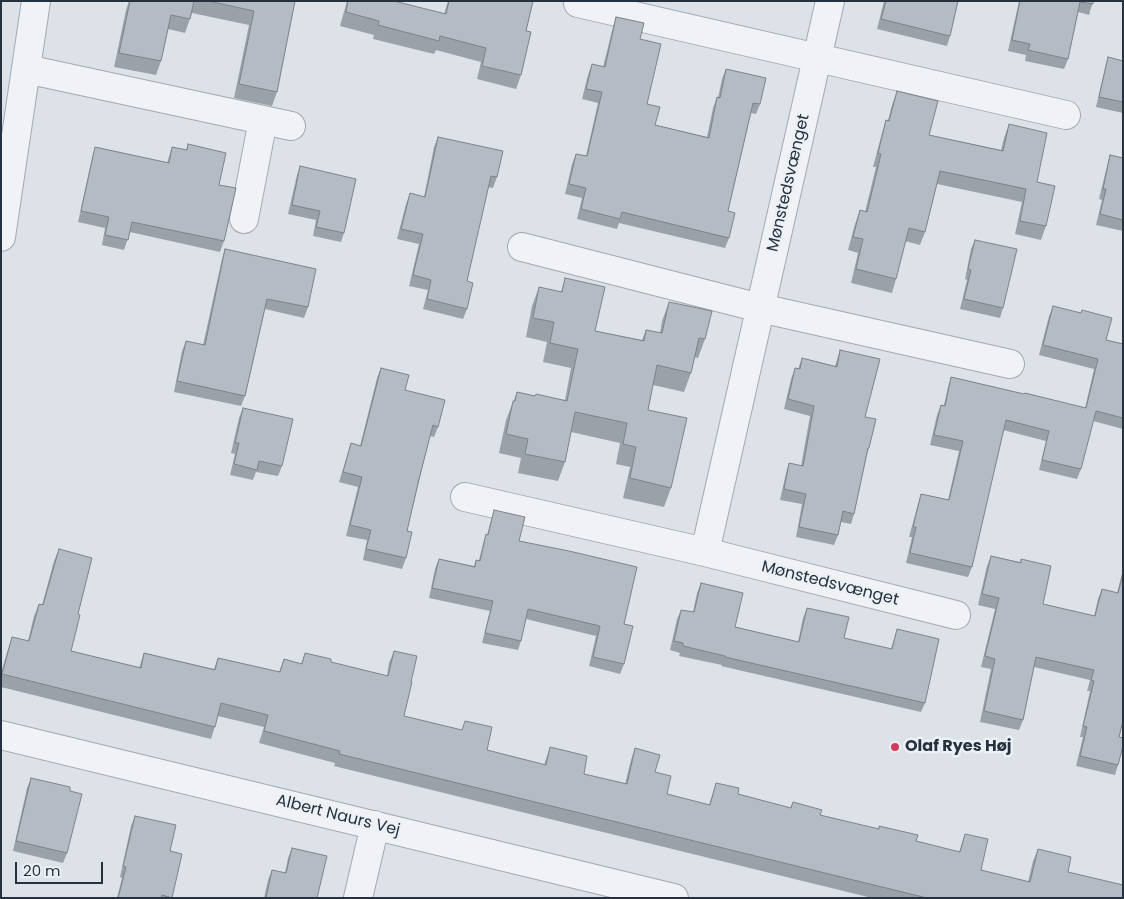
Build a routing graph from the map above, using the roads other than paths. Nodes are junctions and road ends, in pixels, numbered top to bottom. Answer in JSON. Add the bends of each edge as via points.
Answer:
{"nodes":[{"id":1,"x":36,"y":1,"type":"edge"},
{"id":2,"x":830,"y":1,"type":"edge"},
{"id":3,"x":578,"y":3,"type":"dead end"},
{"id":4,"x":817,"y":57,"type":"junction"},
{"id":5,"x":26,"y":69,"type":"junction"},
{"id":6,"x":1066,"y":115,"type":"dead end"},
{"id":7,"x":263,"y":120,"type":"junction"},
{"id":8,"x":292,"y":126,"type":"dead end"},
{"id":9,"x":244,"y":219,"type":"dead end"},
{"id":10,"x":1,"y":237,"type":"edge"},
{"id":11,"x":522,"y":247,"type":"dead end"},
{"id":12,"x":760,"y":308,"type":"junction"},
{"id":13,"x":1010,"y":364,"type":"dead end"},
{"id":14,"x":465,"y":497,"type":"dead end"},
{"id":15,"x":705,"y":552,"type":"junction"},
{"id":16,"x":956,"y":615,"type":"dead end"},
{"id":17,"x":1,"y":735,"type":"edge"},
{"id":18,"x":376,"y":825,"type":"junction"},
{"id":19,"x":358,"y":898,"type":"edge"},
{"id":20,"x":674,"y":898,"type":"edge"}],
"edges":[{"from":1,"to":5,"type":"street"},
{"from":2,"to":4,"type":"street","name":"Mønstedsvænget"},
{"from":3,"to":4,"type":"street"},
{"from":4,"to":6,"type":"street"},
{"from":4,"to":12,"type":"street","name":"Mønstedsvænget"},
{"from":5,"to":7,"type":"street"},
{"from":5,"to":10,"type":"street"},
{"from":7,"to":8,"type":"street"},
{"from":7,"to":9,"type":"street"},
{"from":11,"to":12,"type":"street"},
{"from":12,"to":13,"type":"street"},
{"from":12,"to":15,"type":"street","name":"Mønstedsvænget"},
{"from":14,"to":15,"type":"street","name":"Mønstedsvænget"},
{"from":15,"to":16,"type":"street","name":"Mønstedsvænget"},
{"from":17,"to":18,"type":"street","name":"Albert Naurs Vej"},
{"from":18,"to":19,"type":"street"},
{"from":18,"to":20,"type":"street","name":"Albert Naurs Vej"}]}
